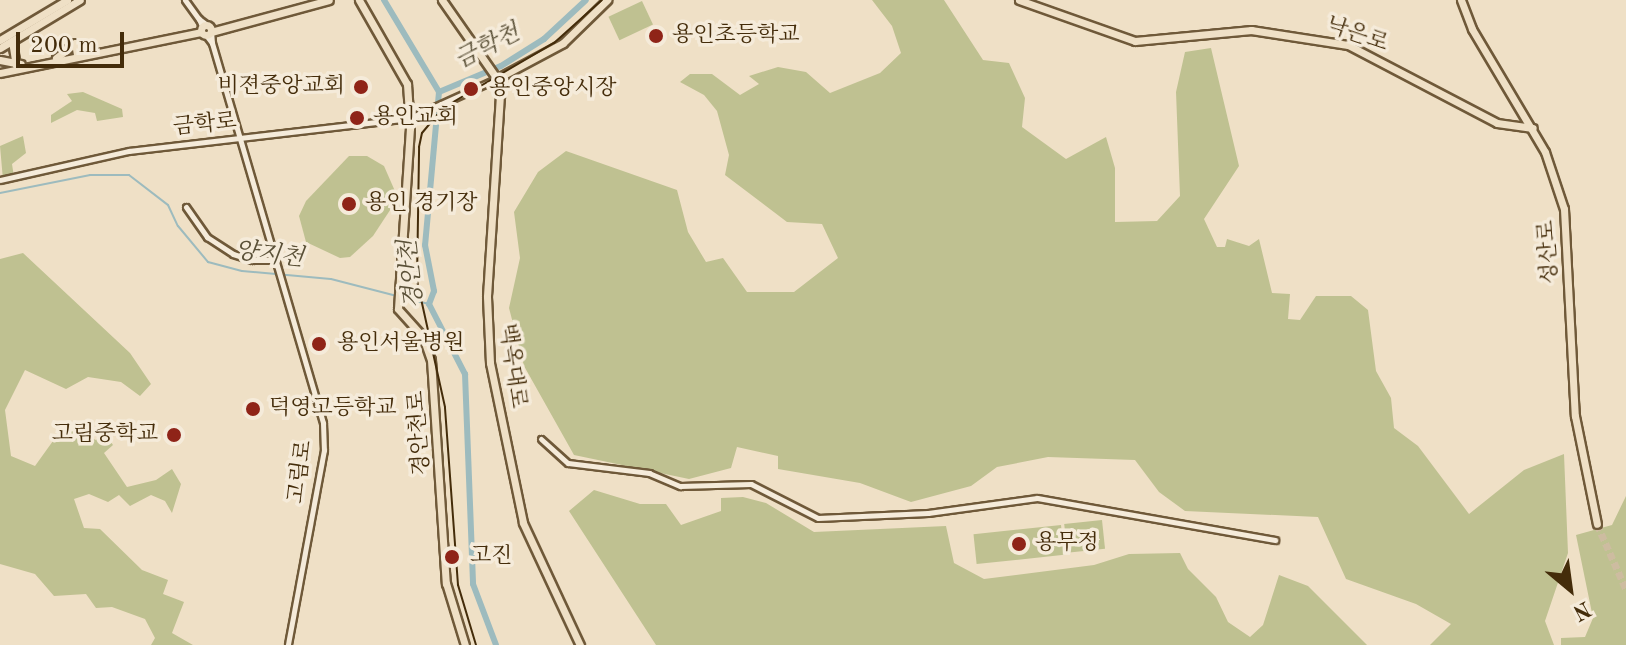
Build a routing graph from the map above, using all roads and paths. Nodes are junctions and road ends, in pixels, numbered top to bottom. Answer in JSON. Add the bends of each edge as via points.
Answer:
{"nodes":[{"id":1,"x":185,"y":0,"type":"edge"},
{"id":2,"x":329,"y":0,"type":"edge"},
{"id":3,"x":359,"y":0,"type":"edge"},
{"id":4,"x":442,"y":0,"type":"edge"},
{"id":5,"x":607,"y":0,"type":"edge"},
{"id":6,"x":1019,"y":0,"type":"edge"},
{"id":7,"x":1461,"y":0,"type":"edge"},
{"id":8,"x":74,"y":1,"type":"edge"},
{"id":9,"x":207,"y":29,"type":"junction"},
{"id":10,"x":0,"y":40,"type":"edge"},
{"id":11,"x":12,"y":41,"type":"junction"},
{"id":12,"x":0,"y":48,"type":"edge"},
{"id":13,"x":0,"y":60,"type":"edge"},
{"id":14,"x":18,"y":65,"type":"junction"},
{"id":15,"x":0,"y":73,"type":"edge"},
{"id":16,"x":496,"y":77,"type":"junction"},
{"id":17,"x":1524,"y":113,"type":"junction"},
{"id":18,"x":412,"y":117,"type":"junction"},
{"id":19,"x":1517,"y":128,"type":"junction"},
{"id":20,"x":1533,"y":128,"type":"junction"},
{"id":21,"x":240,"y":140,"type":"junction"},
{"id":22,"x":1539,"y":140,"type":"junction"},
{"id":23,"x":0,"y":180,"type":"edge"},
{"id":24,"x":186,"y":207,"type":"dead end"},
{"id":25,"x":275,"y":260,"type":"junction"},
{"id":26,"x":541,"y":439,"type":"dead end"},
{"id":27,"x":1597,"y":524,"type":"tunnel mouth"},
{"id":28,"x":1275,"y":540,"type":"dead end"},
{"id":29,"x":288,"y":645,"type":"edge"},
{"id":30,"x":465,"y":645,"type":"edge"},
{"id":31,"x":580,"y":645,"type":"edge"}],
"edges":[{"from":1,"to":9,"type":"street","name":"고림로"},
{"from":2,"to":9,"type":"main road"},
{"from":3,"to":18,"type":"main road","name":"경안천로","via":[[407,84]]},
{"from":4,"to":16,"type":"main road","name":"백옥대로"},
{"from":5,"to":16,"type":"main road","via":[[563,43]]},
{"from":6,"to":19,"type":"main road","name":"낙은로","via":[[1135,41],[1251,30],[1348,45]]},
{"from":7,"to":17,"type":"main road","name":"성산로","via":[[1472,29]]},
{"from":8,"to":10,"type":"main road"},
{"from":8,"to":11,"type":"main road"},
{"from":9,"to":14,"type":"main road"},
{"from":9,"to":15,"type":"main road"},
{"from":9,"to":21,"type":"street","name":"고림로"},
{"from":11,"to":12,"type":"main road"},
{"from":11,"to":14,"type":"main road"},
{"from":13,"to":14,"type":"main road"},
{"from":16,"to":18,"type":"street","name":"금학로"},
{"from":16,"to":31,"type":"main road","name":"백옥대로","via":[[500,108],[485,332],[523,523]]},
{"from":17,"to":19,"type":"main road"},
{"from":17,"to":20,"type":"main road","name":"성산로"},
{"from":18,"to":21,"type":"street","name":"금학로"},
{"from":18,"to":30,"type":"main road","name":"경안천로","via":[[398,305],[423,337],[431,360],[446,583]]},
{"from":19,"to":20,"type":"main road","name":"낙은로"},
{"from":19,"to":22,"type":"main road"},
{"from":20,"to":22,"type":"main road","name":"성산로"},
{"from":21,"to":23,"type":"street","name":"금학로","via":[[129,151]]},
{"from":21,"to":25,"type":"street","name":"고림로"},
{"from":22,"to":27,"type":"main road","name":"성산로","via":[[1564,209],[1575,416]]},
{"from":24,"to":25,"type":"street","via":[[207,237],[233,254]]},
{"from":25,"to":29,"type":"street","name":"고림로","via":[[311,374],[324,450]]},
{"from":26,"to":28,"type":"street","via":[[568,463],[649,473],[680,486],[751,484],[818,518],[928,513],[1037,498]]}]}
